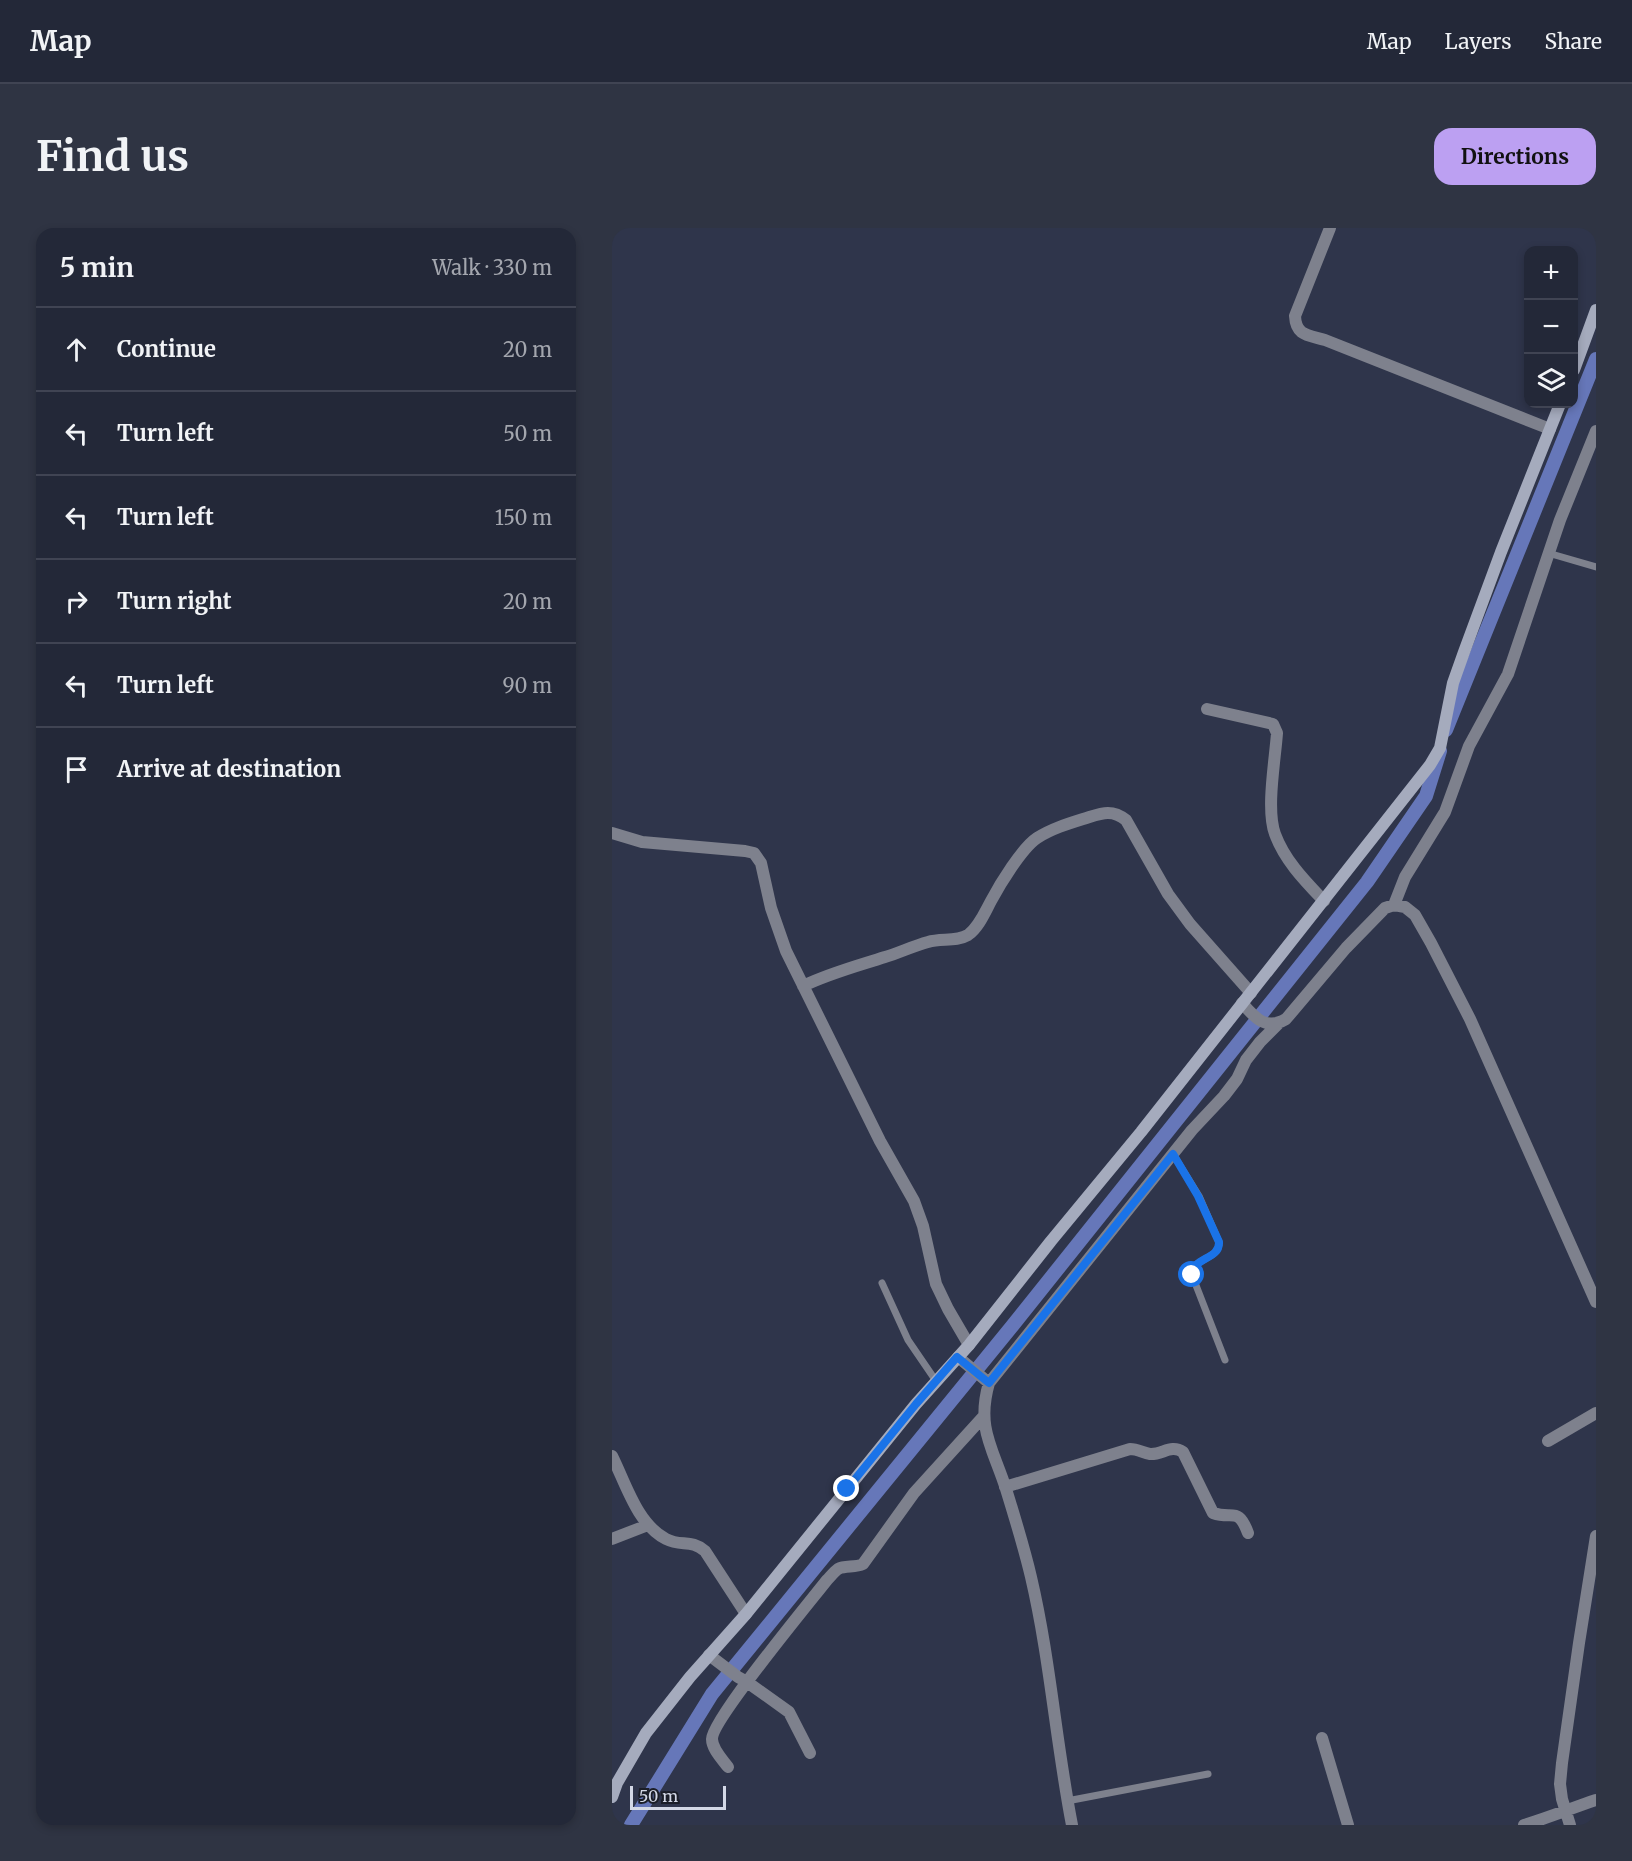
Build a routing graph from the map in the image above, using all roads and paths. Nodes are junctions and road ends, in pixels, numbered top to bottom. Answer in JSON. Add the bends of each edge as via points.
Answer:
{"nodes":[{"id":1,"x":1330,"y":228,"type":"edge"},
{"id":2,"x":1596,"y":310,"type":"edge"},
{"id":3,"x":1578,"y":359,"type":"edge"},
{"id":4,"x":1558,"y":408,"type":"edge"},
{"id":5,"x":1550,"y":429,"type":"junction"},
{"id":6,"x":1596,"y":431,"type":"edge"},
{"id":7,"x":1592,"y":454,"type":"edge"},
{"id":8,"x":1548,"y":554,"type":"junction"},
{"id":9,"x":1596,"y":567,"type":"edge"},
{"id":10,"x":1207,"y":709,"type":"dead end"},
{"id":11,"x":612,"y":833,"type":"edge"},
{"id":12,"x":1324,"y":901,"type":"junction"},
{"id":13,"x":1394,"y":905,"type":"junction"},
{"id":14,"x":803,"y":986,"type":"junction"},
{"id":15,"x":1251,"y":993,"type":"junction"},
{"id":16,"x":1242,"y":1003,"type":"junction"},
{"id":17,"x":1272,"y":1024,"type":"junction"},
{"id":18,"x":1173,"y":1154,"type":"junction"},
{"id":19,"x":882,"y":1283,"type":"dead end"},
{"id":20,"x":1596,"y":1302,"type":"edge"},
{"id":21,"x":969,"y":1345,"type":"junction"},
{"id":22,"x":1225,"y":1360,"type":"dead end"},
{"id":23,"x":962,"y":1361,"type":"junction"},
{"id":24,"x":985,"y":1380,"type":"junction"},
{"id":25,"x":936,"y":1381,"type":"junction"},
{"id":26,"x":1596,"y":1413,"type":"edge"},
{"id":27,"x":983,"y":1418,"type":"junction"},
{"id":28,"x":1548,"y":1441,"type":"dead end"},
{"id":29,"x":612,"y":1456,"type":"edge"},
{"id":30,"x":1005,"y":1488,"type":"junction"},
{"id":31,"x":648,"y":1526,"type":"junction"},
{"id":32,"x":1248,"y":1533,"type":"dead end"},
{"id":33,"x":1596,"y":1536,"type":"edge"},
{"id":34,"x":612,"y":1539,"type":"edge"},
{"id":35,"x":746,"y":1614,"type":"junction"},
{"id":36,"x":709,"y":1655,"type":"junction"},
{"id":37,"x":742,"y":1680,"type":"junction"},
{"id":38,"x":1322,"y":1738,"type":"dead end"},
{"id":39,"x":810,"y":1753,"type":"dead end"},
{"id":40,"x":728,"y":1767,"type":"dead end"},
{"id":41,"x":1208,"y":1774,"type":"dead end"},
{"id":42,"x":612,"y":1797,"type":"edge"},
{"id":43,"x":1596,"y":1800,"type":"edge"},
{"id":44,"x":1067,"y":1801,"type":"junction"},
{"id":45,"x":1566,"y":1810,"type":"junction"},
{"id":46,"x":1552,"y":1821,"type":"edge"},
{"id":47,"x":1072,"y":1825,"type":"edge"},
{"id":48,"x":1348,"y":1825,"type":"edge"},
{"id":49,"x":1524,"y":1825,"type":"edge"},
{"id":50,"x":1570,"y":1825,"type":"edge"}],
"edges":[{"from":1,"to":5,"type":"street","via":[[1295,316],[1301,333]]},
{"from":2,"to":3,"type":"street"},
{"from":4,"to":5,"type":"street"},
{"from":5,"to":12,"type":"street","via":[[1453,683],[1440,747]]},
{"from":6,"to":7,"type":"street"},
{"from":7,"to":8,"type":"street"},
{"from":8,"to":9,"type":"lane"},
{"from":8,"to":13,"type":"street","via":[[1508,674],[1469,746],[1445,812],[1405,877]]},
{"from":10,"to":12,"type":"street","via":[[1273,724],[1276,728],[1271,813],[1274,833],[1292,866]]},
{"from":11,"to":14,"type":"street","via":[[642,842],[754,853],[764,869],[771,908]]},
{"from":12,"to":15,"type":"street"},
{"from":13,"to":17,"type":"street","via":[[1377,914],[1286,1019]]},
{"from":13,"to":20,"type":"street","via":[[1405,907],[1414,915],[1470,1018]]},
{"from":14,"to":15,"type":"street","via":[[926,942],[969,934],[1035,839],[1056,828],[1110,812],[1126,820],[1168,894]]},
{"from":14,"to":21,"type":"street","via":[[914,1201],[936,1284]]},
{"from":15,"to":16,"type":"street"},
{"from":16,"to":17,"type":"street","via":[[1253,1015]]},
{"from":16,"to":21,"type":"street"},
{"from":17,"to":18,"type":"street","via":[[1237,1079]]},
{"from":18,"to":22,"type":"lane","via":[[1219,1242],[1216,1252],[1196,1264],[1192,1275]]},
{"from":18,"to":24,"type":"street"},
{"from":19,"to":25,"type":"lane","via":[[908,1340]]},
{"from":21,"to":23,"type":"street"},
{"from":23,"to":24,"type":"street"},
{"from":23,"to":25,"type":"street"},
{"from":24,"to":27,"type":"street"},
{"from":25,"to":35,"type":"street"},
{"from":26,"to":28,"type":"street"},
{"from":27,"to":30,"type":"street"},
{"from":27,"to":37,"type":"street","via":[[914,1493],[863,1564],[837,1569]]},
{"from":29,"to":31,"type":"street"},
{"from":30,"to":32,"type":"street","via":[[1130,1449],[1149,1454],[1178,1449],[1213,1513],[1239,1517]]},
{"from":30,"to":44,"type":"street","via":[[1031,1577]]},
{"from":31,"to":34,"type":"street"},
{"from":31,"to":35,"type":"street","via":[[669,1541],[698,1545],[705,1551]]},
{"from":33,"to":45,"type":"street","via":[[1562,1763],[1560,1784]]},
{"from":35,"to":36,"type":"street"},
{"from":36,"to":37,"type":"street"},
{"from":36,"to":42,"type":"street","via":[[646,1734]]},
{"from":37,"to":39,"type":"street","via":[[789,1712]]},
{"from":37,"to":40,"type":"street","via":[[712,1739]]},
{"from":38,"to":48,"type":"street"},
{"from":41,"to":44,"type":"lane"},
{"from":43,"to":45,"type":"street"},
{"from":44,"to":47,"type":"street"},
{"from":45,"to":46,"type":"street"},
{"from":45,"to":50,"type":"street"},
{"from":46,"to":49,"type":"street"}]}
